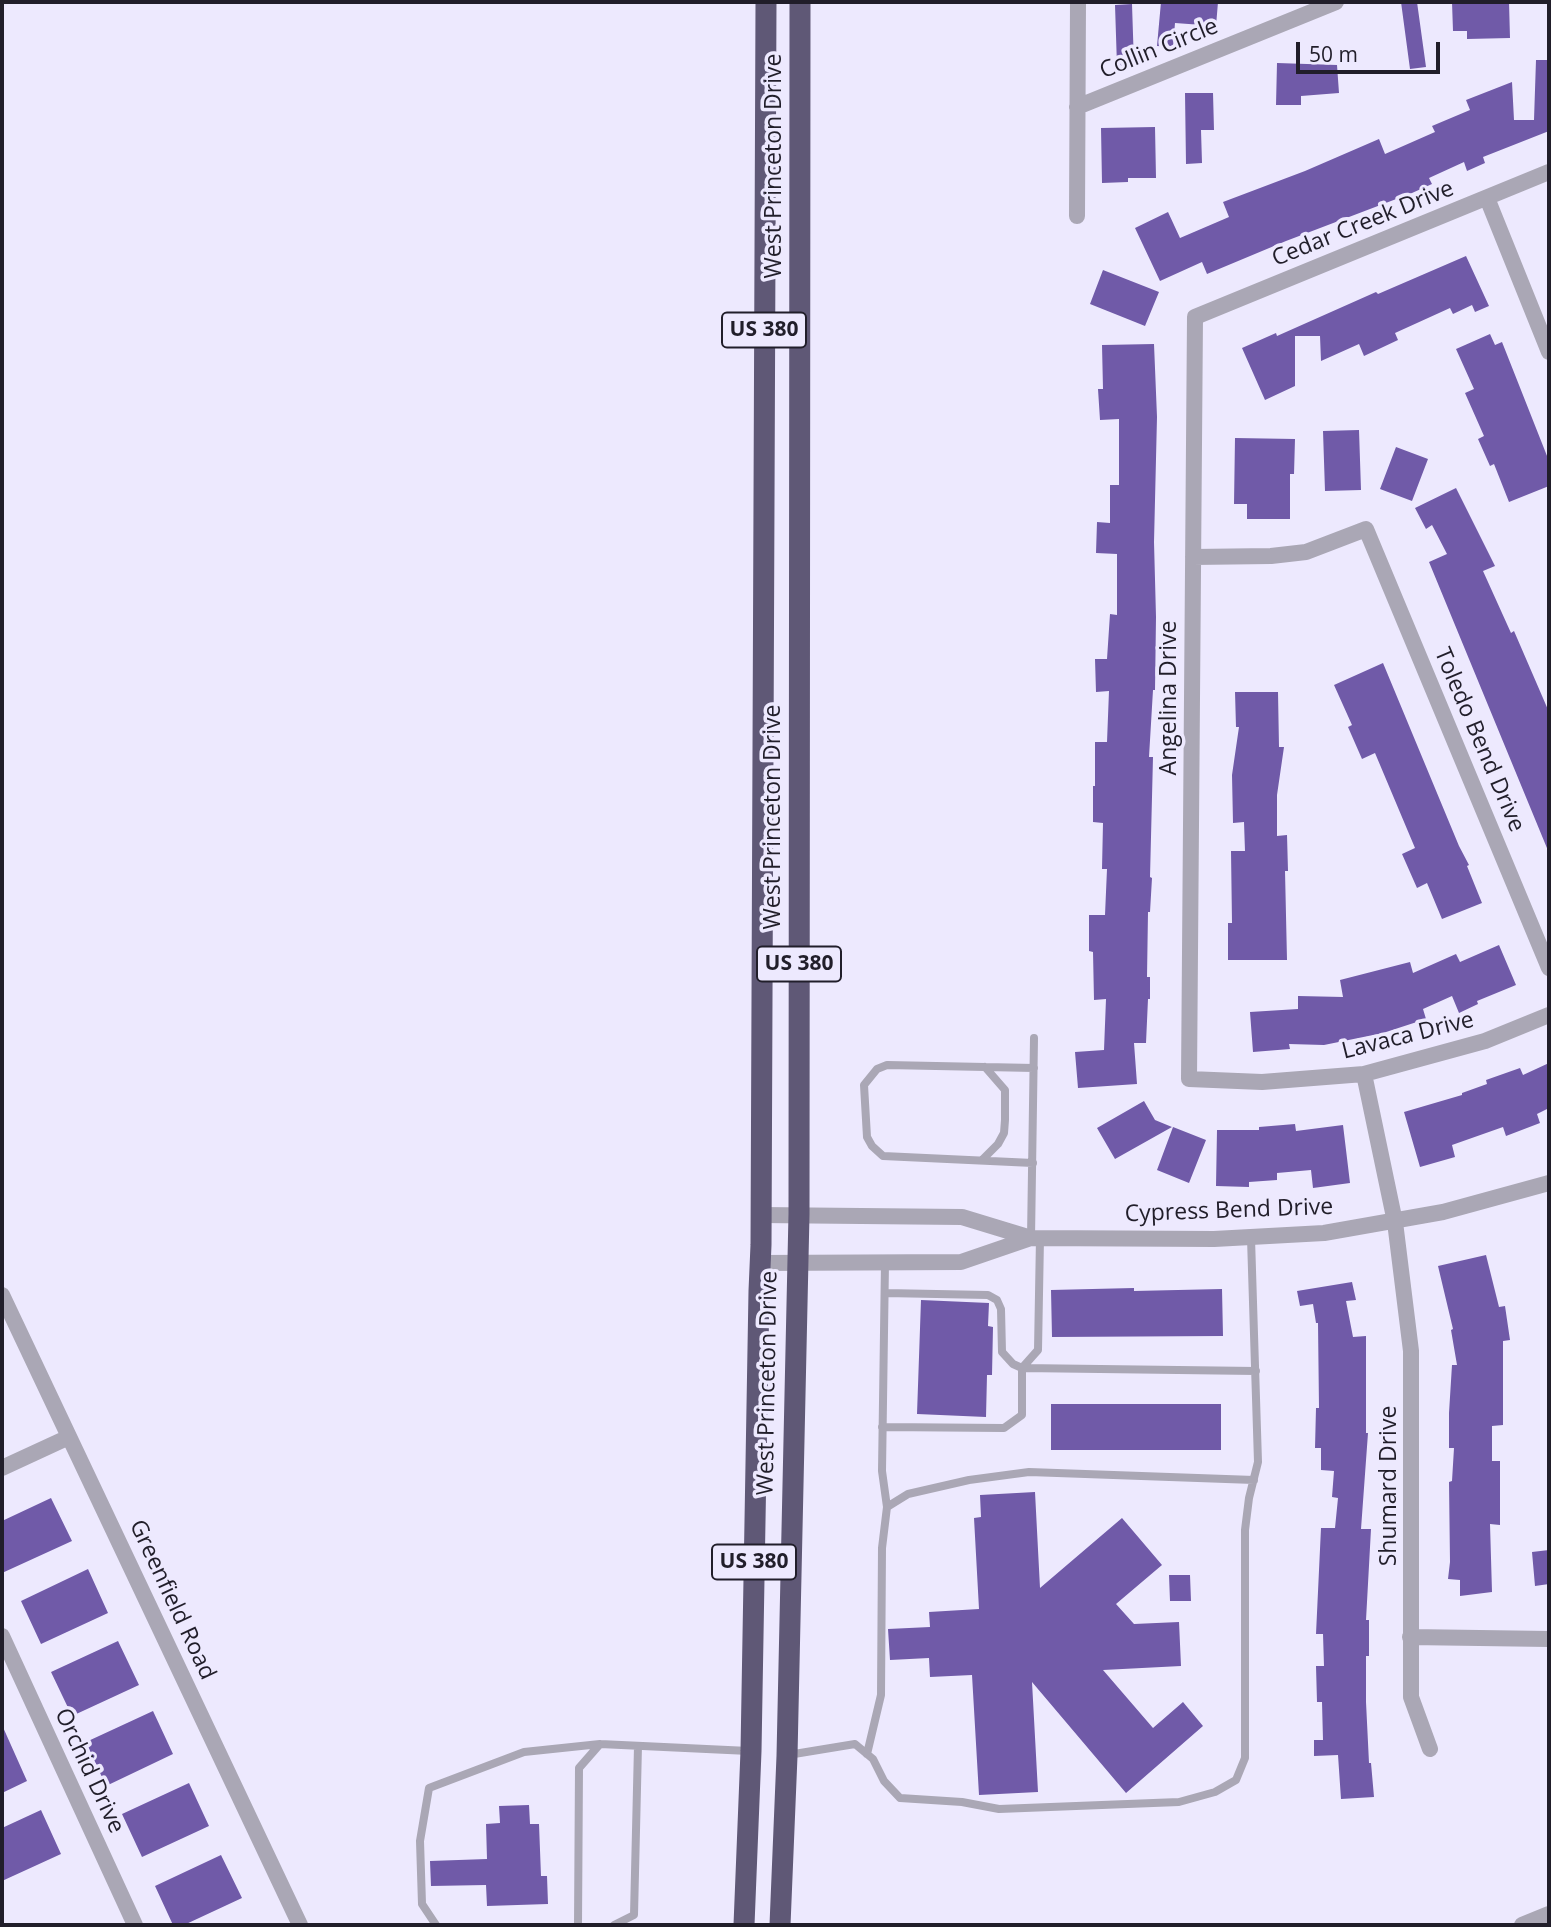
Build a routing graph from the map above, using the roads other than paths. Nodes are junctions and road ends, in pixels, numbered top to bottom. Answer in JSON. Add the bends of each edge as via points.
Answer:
{"nodes":[{"id":1,"x":766,"y":2,"type":"edge"},
{"id":2,"x":800,"y":2,"type":"edge"},
{"id":3,"x":1078,"y":2,"type":"edge"},
{"id":4,"x":1336,"y":2,"type":"edge"},
{"id":5,"x":1077,"y":107,"type":"junction"},
{"id":6,"x":1549,"y":172,"type":"edge"},
{"id":7,"x":1487,"y":198,"type":"junction"},
{"id":8,"x":1077,"y":216,"type":"dead end"},
{"id":9,"x":1195,"y":317,"type":"joint"},
{"id":10,"x":1549,"y":352,"type":"edge"},
{"id":11,"x":1193,"y":557,"type":"junction"},
{"id":12,"x":1549,"y":968,"type":"edge"},
{"id":13,"x":1549,"y":1014,"type":"edge"},
{"id":14,"x":1034,"y":1038,"type":"dead end"},
{"id":15,"x":984,"y":1067,"type":"junction"},
{"id":16,"x":1034,"y":1068,"type":"junction"},
{"id":17,"x":1364,"y":1074,"type":"junction"},
{"id":18,"x":1189,"y":1079,"type":"joint"},
{"id":19,"x":982,"y":1160,"type":"junction"},
{"id":20,"x":1033,"y":1163,"type":"junction"},
{"id":21,"x":1549,"y":1183,"type":"edge"},
{"id":22,"x":799,"y":1214,"type":"junction"},
{"id":23,"x":761,"y":1215,"type":"junction"},
{"id":24,"x":1395,"y":1222,"type":"junction"},
{"id":25,"x":1035,"y":1238,"type":"junction"},
{"id":26,"x":1251,"y":1238,"type":"junction"},
{"id":27,"x":761,"y":1263,"type":"junction"},
{"id":28,"x":796,"y":1263,"type":"junction"},
{"id":29,"x":885,"y":1263,"type":"junction"},
{"id":30,"x":885,"y":1293,"type":"junction"},
{"id":31,"x":2,"y":1295,"type":"edge"},
{"id":32,"x":1022,"y":1368,"type":"junction"},
{"id":33,"x":1256,"y":1371,"type":"junction"},
{"id":34,"x":882,"y":1427,"type":"junction"},
{"id":35,"x":69,"y":1437,"type":"junction"},
{"id":36,"x":2,"y":1468,"type":"edge"},
{"id":37,"x":1254,"y":1480,"type":"junction"},
{"id":38,"x":887,"y":1507,"type":"junction"},
{"id":39,"x":2,"y":1636,"type":"edge"},
{"id":40,"x":1410,"y":1637,"type":"junction"},
{"id":41,"x":1549,"y":1639,"type":"edge"},
{"id":42,"x":600,"y":1744,"type":"junction"},
{"id":43,"x":638,"y":1746,"type":"junction"},
{"id":44,"x":1430,"y":1749,"type":"dead end"},
{"id":45,"x":751,"y":1751,"type":"junction"},
{"id":46,"x":867,"y":1754,"type":"junction"},
{"id":47,"x":787,"y":1756,"type":"junction"},
{"id":48,"x":1549,"y":1914,"type":"edge"},
{"id":49,"x":135,"y":1925,"type":"edge"},
{"id":50,"x":300,"y":1925,"type":"edge"},
{"id":51,"x":436,"y":1925,"type":"edge"},
{"id":52,"x":578,"y":1925,"type":"edge"},
{"id":53,"x":614,"y":1925,"type":"edge"},
{"id":54,"x":744,"y":1925,"type":"edge"},
{"id":55,"x":780,"y":1925,"type":"edge"},
{"id":56,"x":1522,"y":1925,"type":"edge"}],
"edges":[{"from":1,"to":23,"type":"highway","name":"West Princeton Drive","number":"US 380"},
{"from":2,"to":22,"type":"highway","name":"West Princeton Drive","number":"US 380"},
{"from":3,"to":5,"type":"street","name":"Collin Circle"},
{"from":4,"to":5,"type":"street","name":"Collin Circle"},
{"from":5,"to":8,"type":"street","name":"Collin Circle"},
{"from":6,"to":7,"type":"street","name":"Cedar Creek Drive"},
{"from":7,"to":9,"type":"street","name":"Cedar Creek Drive"},
{"from":7,"to":10,"type":"street"},
{"from":9,"to":11,"type":"street","name":"Angelina Drive"},
{"from":11,"to":12,"type":"street","name":"Toledo Bend Drive","via":[[1306,552],[1366,529]]},
{"from":11,"to":18,"type":"street","name":"Angelina Drive"},
{"from":13,"to":17,"type":"street","name":"Lavaca Drive","via":[[1485,1041]]},
{"from":14,"to":16,"type":"lane"},
{"from":15,"to":16,"type":"lane"},
{"from":15,"to":19,"type":"lane","via":[[1005,1090],[1005,1120],[999,1144]]},
{"from":15,"to":19,"type":"lane","via":[[887,1065],[877,1069],[864,1085],[867,1137],[883,1156]]},
{"from":16,"to":20,"type":"lane"},
{"from":17,"to":18,"type":"street","name":"Lavaca Drive","via":[[1262,1082]]},
{"from":17,"to":24,"type":"street","name":"Shumard Drive"},
{"from":19,"to":20,"type":"lane"},
{"from":20,"to":25,"type":"lane"},
{"from":21,"to":24,"type":"street","name":"Cypress Bend Drive"},
{"from":22,"to":23,"type":"street","name":"Cypress Bend Drive"},
{"from":22,"to":25,"type":"street","name":"Cypress Bend Drive","via":[[962,1217]]},
{"from":22,"to":28,"type":"highway","name":"West Princeton Drive","number":"US 380"},
{"from":23,"to":27,"type":"highway","name":"West Princeton Drive","number":"US 380"},
{"from":24,"to":26,"type":"street","name":"Cypress Bend Drive"},
{"from":24,"to":40,"type":"street","name":"Shumard Drive","via":[[1411,1351]]},
{"from":25,"to":26,"type":"street","name":"Cypress Bend Drive"},
{"from":25,"to":29,"type":"street","name":"Cypress Bend Drive","via":[[961,1262]]},
{"from":25,"to":32,"type":"lane","via":[[1038,1350]]},
{"from":26,"to":33,"type":"lane"},
{"from":27,"to":28,"type":"street","name":"Cypress Bend Drive"},
{"from":27,"to":45,"type":"highway","name":"West Princeton Drive","number":"US 380"},
{"from":28,"to":29,"type":"street","name":"Cypress Bend Drive"},
{"from":28,"to":47,"type":"highway","name":"West Princeton Drive","number":"US 380"},
{"from":29,"to":30,"type":"lane"},
{"from":30,"to":32,"type":"lane","via":[[988,1295],[1001,1309],[1002,1352]]},
{"from":30,"to":34,"type":"lane"},
{"from":31,"to":35,"type":"street","name":"Greenfield Road"},
{"from":32,"to":33,"type":"lane"},
{"from":32,"to":34,"type":"lane","via":[[1021,1415],[1004,1427]]},
{"from":33,"to":37,"type":"lane","via":[[1258,1462]]},
{"from":34,"to":38,"type":"lane","via":[[881,1471]]},
{"from":35,"to":36,"type":"street"},
{"from":35,"to":50,"type":"street","name":"Greenfield Road"},
{"from":37,"to":38,"type":"lane","via":[[1029,1472],[908,1494]]},
{"from":37,"to":46,"type":"lane","via":[[1245,1530],[1245,1758],[1236,1780],[1215,1792],[1179,1802],[999,1809],[900,1798]]},
{"from":38,"to":46,"type":"lane","via":[[881,1695]]},
{"from":39,"to":49,"type":"street","name":"Orchid Drive"},
{"from":40,"to":41,"type":"street"},
{"from":40,"to":44,"type":"street","name":"Shumard Drive","via":[[1411,1697]]},
{"from":42,"to":43,"type":"lane"},
{"from":42,"to":51,"type":"lane","via":[[524,1752],[429,1788],[420,1840],[422,1904]]},
{"from":42,"to":52,"type":"lane","via":[[579,1768]]},
{"from":43,"to":45,"type":"lane"},
{"from":43,"to":53,"type":"lane","via":[[634,1915]]},
{"from":45,"to":54,"type":"highway","name":"West Princeton Drive","number":"US 380"},
{"from":46,"to":47,"type":"lane","via":[[855,1744]]},
{"from":47,"to":55,"type":"highway","name":"West Princeton Drive","number":"US 380"},
{"from":48,"to":56,"type":"street"}]}
